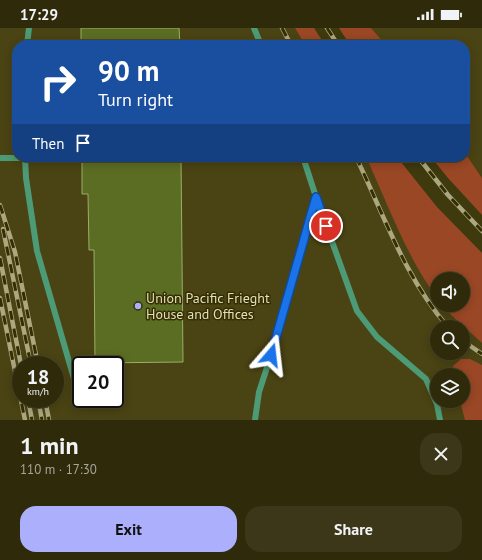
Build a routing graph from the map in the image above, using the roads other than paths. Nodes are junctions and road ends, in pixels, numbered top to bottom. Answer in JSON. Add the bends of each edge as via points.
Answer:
{"nodes":[{"id":1,"x":29,"y":28,"type":"edge"},
{"id":2,"x":254,"y":28,"type":"edge"},
{"id":3,"x":28,"y":40,"type":"edge"},
{"id":4,"x":258,"y":40,"type":"edge"},
{"id":5,"x":0,"y":158,"type":"edge"},
{"id":6,"x":12,"y":158,"type":"edge"},
{"id":7,"x":25,"y":162,"type":"edge"},
{"id":8,"x":305,"y":162,"type":"edge"},
{"id":9,"x":316,"y":197,"type":"junction"},
{"id":10,"x":72,"y":372,"type":"edge"},
{"id":11,"x":255,"y":420,"type":"edge"},
{"id":12,"x":440,"y":420,"type":"edge"}],
"edges":[{"from":1,"to":3,"type":"lane"},
{"from":2,"to":4,"type":"lane"},
{"from":5,"to":6,"type":"lane"},
{"from":7,"to":10,"type":"lane","via":[[37,251]]},
{"from":8,"to":9,"type":"lane"},
{"from":9,"to":11,"type":"lane","via":[[259,392]]},
{"from":9,"to":12,"type":"lane","via":[[358,311],[377,337],[426,379],[437,404]]}]}
